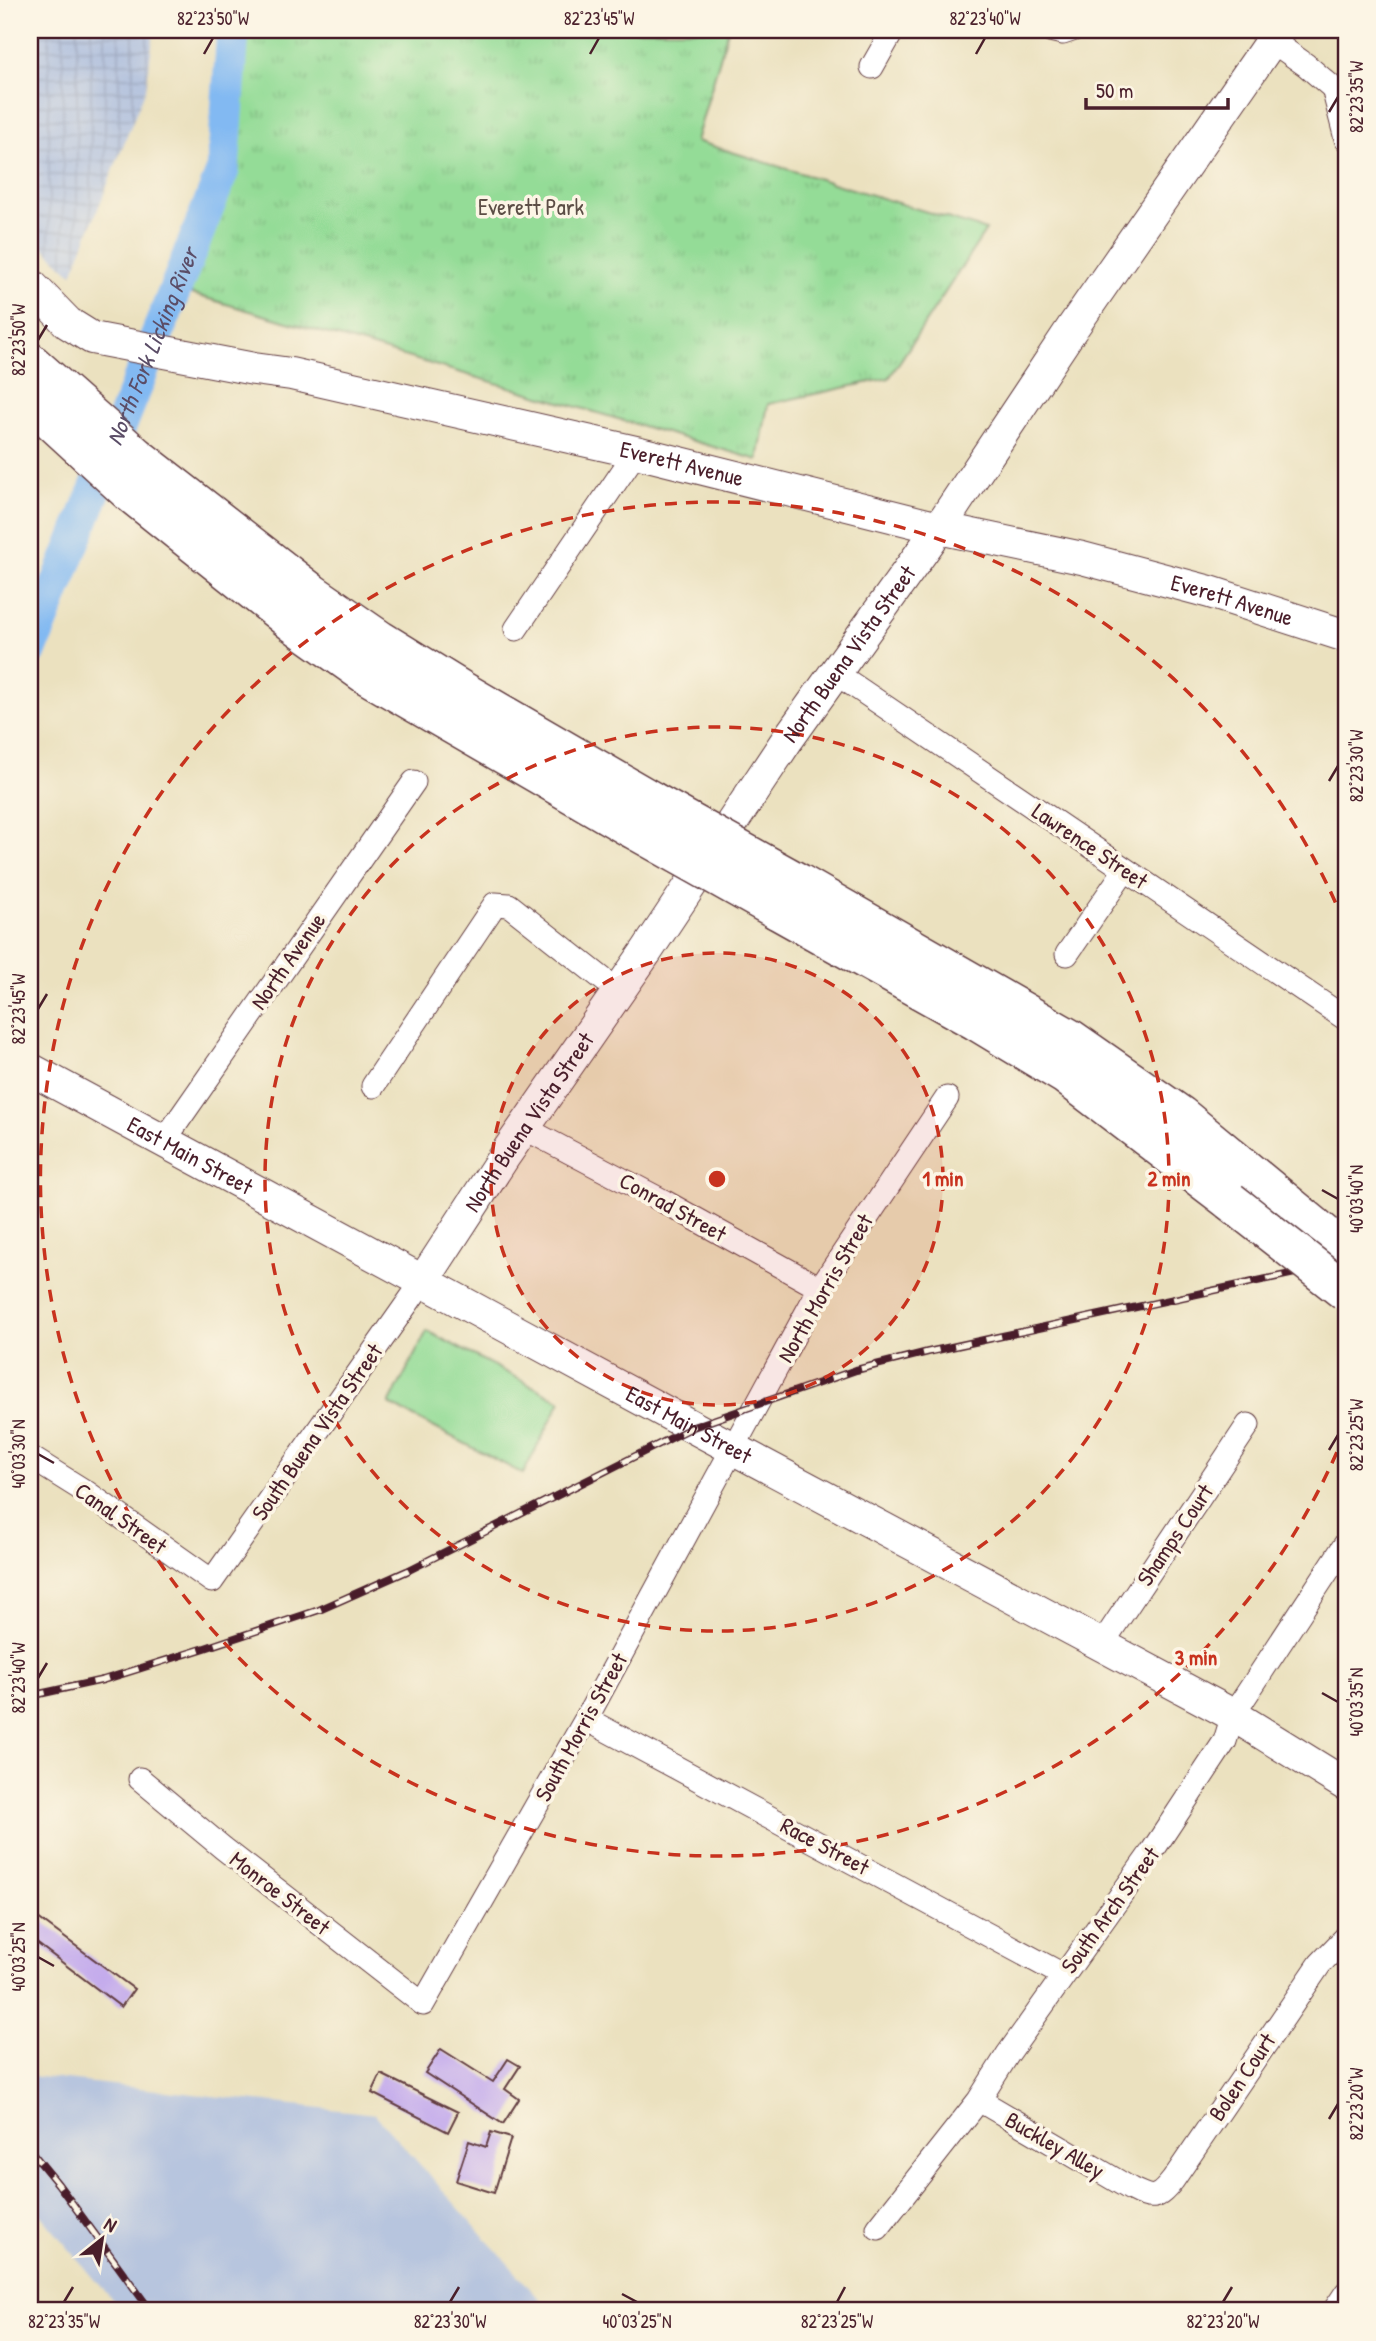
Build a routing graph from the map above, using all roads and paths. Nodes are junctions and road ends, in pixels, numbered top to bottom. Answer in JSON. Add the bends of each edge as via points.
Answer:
{"nodes":[{"id":1,"x":893,"y":30,"type":"edge"},
{"id":2,"x":1050,"y":30,"type":"edge"},
{"id":3,"x":1072,"y":30,"type":"edge"},
{"id":4,"x":1276,"y":35,"type":"edge"},
{"id":5,"x":872,"y":67,"type":"dead end"},
{"id":6,"x":1346,"y":139,"type":"edge"},
{"id":7,"x":30,"y":284,"type":"edge"},
{"id":8,"x":31,"y":376,"type":"edge"},
{"id":9,"x":636,"y":452,"type":"junction"},
{"id":10,"x":939,"y":528,"type":"junction"},
{"id":11,"x":516,"y":629,"type":"dead end"},
{"id":12,"x":1346,"y":636,"type":"edge"},
{"id":13,"x":835,"y":672,"type":"junction"},
{"id":14,"x":414,"y":782,"type":"dead end"},
{"id":15,"x":642,"y":814,"type":"junction"},
{"id":16,"x":1125,"y":870,"type":"junction"},
{"id":17,"x":788,"y":897,"type":"junction"},
{"id":18,"x":1067,"y":954,"type":"dead end"},
{"id":19,"x":618,"y":991,"type":"junction"},
{"id":20,"x":1346,"y":1019,"type":"edge"},
{"id":21,"x":30,"y":1069,"type":"edge"},
{"id":22,"x":373,"y":1086,"type":"dead end"},
{"id":23,"x":947,"y":1098,"type":"dead end"},
{"id":24,"x":524,"y":1128,"type":"junction"},
{"id":25,"x":164,"y":1141,"type":"junction"},
{"id":26,"x":1346,"y":1252,"type":"edge"},
{"id":27,"x":423,"y":1281,"type":"junction"},
{"id":28,"x":820,"y":1289,"type":"junction"},
{"id":29,"x":1346,"y":1292,"type":"edge"},
{"id":30,"x":1248,"y":1425,"type":"dead end"},
{"id":31,"x":734,"y":1447,"type":"junction"},
{"id":32,"x":30,"y":1457,"type":"edge"},
{"id":33,"x":1346,"y":1543,"type":"edge"},
{"id":34,"x":212,"y":1581,"type":"joint"},
{"id":35,"x":1102,"y":1644,"type":"junction"},
{"id":36,"x":1233,"y":1715,"type":"junction"},
{"id":37,"x":586,"y":1718,"type":"junction"},
{"id":38,"x":140,"y":1779,"type":"dead end"},
{"id":39,"x":1346,"y":1785,"type":"edge"},
{"id":40,"x":1346,"y":1937,"type":"edge"},
{"id":41,"x":1063,"y":1975,"type":"junction"},
{"id":42,"x":423,"y":2004,"type":"joint"},
{"id":43,"x":979,"y":2101,"type":"junction"},
{"id":44,"x":1131,"y":2189,"type":"joint"},
{"id":45,"x":878,"y":2228,"type":"dead end"},
{"id":46,"x":1346,"y":2293,"type":"edge"},
{"id":47,"x":1334,"y":2311,"type":"edge"}],
"edges":[{"from":1,"to":5,"type":"street"},
{"from":2,"to":3,"type":"street"},
{"from":4,"to":6,"type":"street","via":[[1333,88]]},
{"from":4,"to":10,"type":"street","name":"North Buena Vista Street"},
{"from":7,"to":9,"type":"street","name":"Everett Avenue","via":[[68,323],[92,338],[291,373]]},
{"from":8,"to":15,"type":"highway","via":[[312,593]]},
{"from":8,"to":15,"type":"highway","via":[[129,492],[365,674]]},
{"from":9,"to":10,"type":"street","name":"Everett Avenue"},
{"from":9,"to":11,"type":"street"},
{"from":10,"to":12,"type":"street","name":"Everett Avenue","via":[[1151,575]]},
{"from":10,"to":13,"type":"street","name":"North Buena Vista Street"},
{"from":13,"to":16,"type":"street","name":"Lawrence Street"},
{"from":13,"to":19,"type":"street","name":"North Buena Vista Street"},
{"from":14,"to":25,"type":"street","name":"North Avenue"},
{"from":15,"to":17,"type":"highway","bridge":true},
{"from":16,"to":18,"type":"street"},
{"from":16,"to":20,"type":"street","name":"Lawrence Street"},
{"from":17,"to":26,"type":"highway","via":[[1071,1039],[1180,1115]]},
{"from":17,"to":29,"type":"highway","bridge":true,"via":[[1065,1075]]},
{"from":19,"to":22,"type":"street","via":[[509,905],[495,904]]},
{"from":19,"to":24,"type":"street","name":"North Buena Vista Street"},
{"from":21,"to":25,"type":"street","name":"East Main Street"},
{"from":23,"to":28,"type":"street","name":"North Morris Street"},
{"from":24,"to":27,"type":"street","name":"North Buena Vista Street"},
{"from":24,"to":28,"type":"street","name":"Conrad Street"},
{"from":25,"to":27,"type":"street","name":"East Main Street"},
{"from":27,"to":31,"type":"street","name":"East Main Street"},
{"from":27,"to":34,"type":"street","name":"South Buena Vista Street"},
{"from":28,"to":31,"type":"street","name":"North Morris Street"},
{"from":30,"to":35,"type":"street","name":"Shamps Court"},
{"from":31,"to":35,"type":"street","name":"East Main Street"},
{"from":31,"to":37,"type":"street","name":"South Morris Street"},
{"from":32,"to":34,"type":"street","name":"Canal Street"},
{"from":33,"to":36,"type":"street","name":"South Arch Street"},
{"from":35,"to":36,"type":"street","name":"East Main Street"},
{"from":36,"to":39,"type":"street","name":"East Main Street"},
{"from":36,"to":41,"type":"street","name":"South Arch Street","via":[[1226,1741]]},
{"from":37,"to":41,"type":"street","name":"Race Street"},
{"from":37,"to":42,"type":"street","name":"South Morris Street"},
{"from":38,"to":42,"type":"street","name":"Monroe Street"},
{"from":40,"to":44,"type":"street","name":"Bolen Court","via":[[1320,1964],[1165,2190],[1148,2197]]},
{"from":41,"to":43,"type":"street","name":"South Arch Street"},
{"from":43,"to":44,"type":"street","name":"Buckley Alley"},
{"from":43,"to":45,"type":"street","name":"South Arch Street"},
{"from":46,"to":47,"type":"street"}]}
